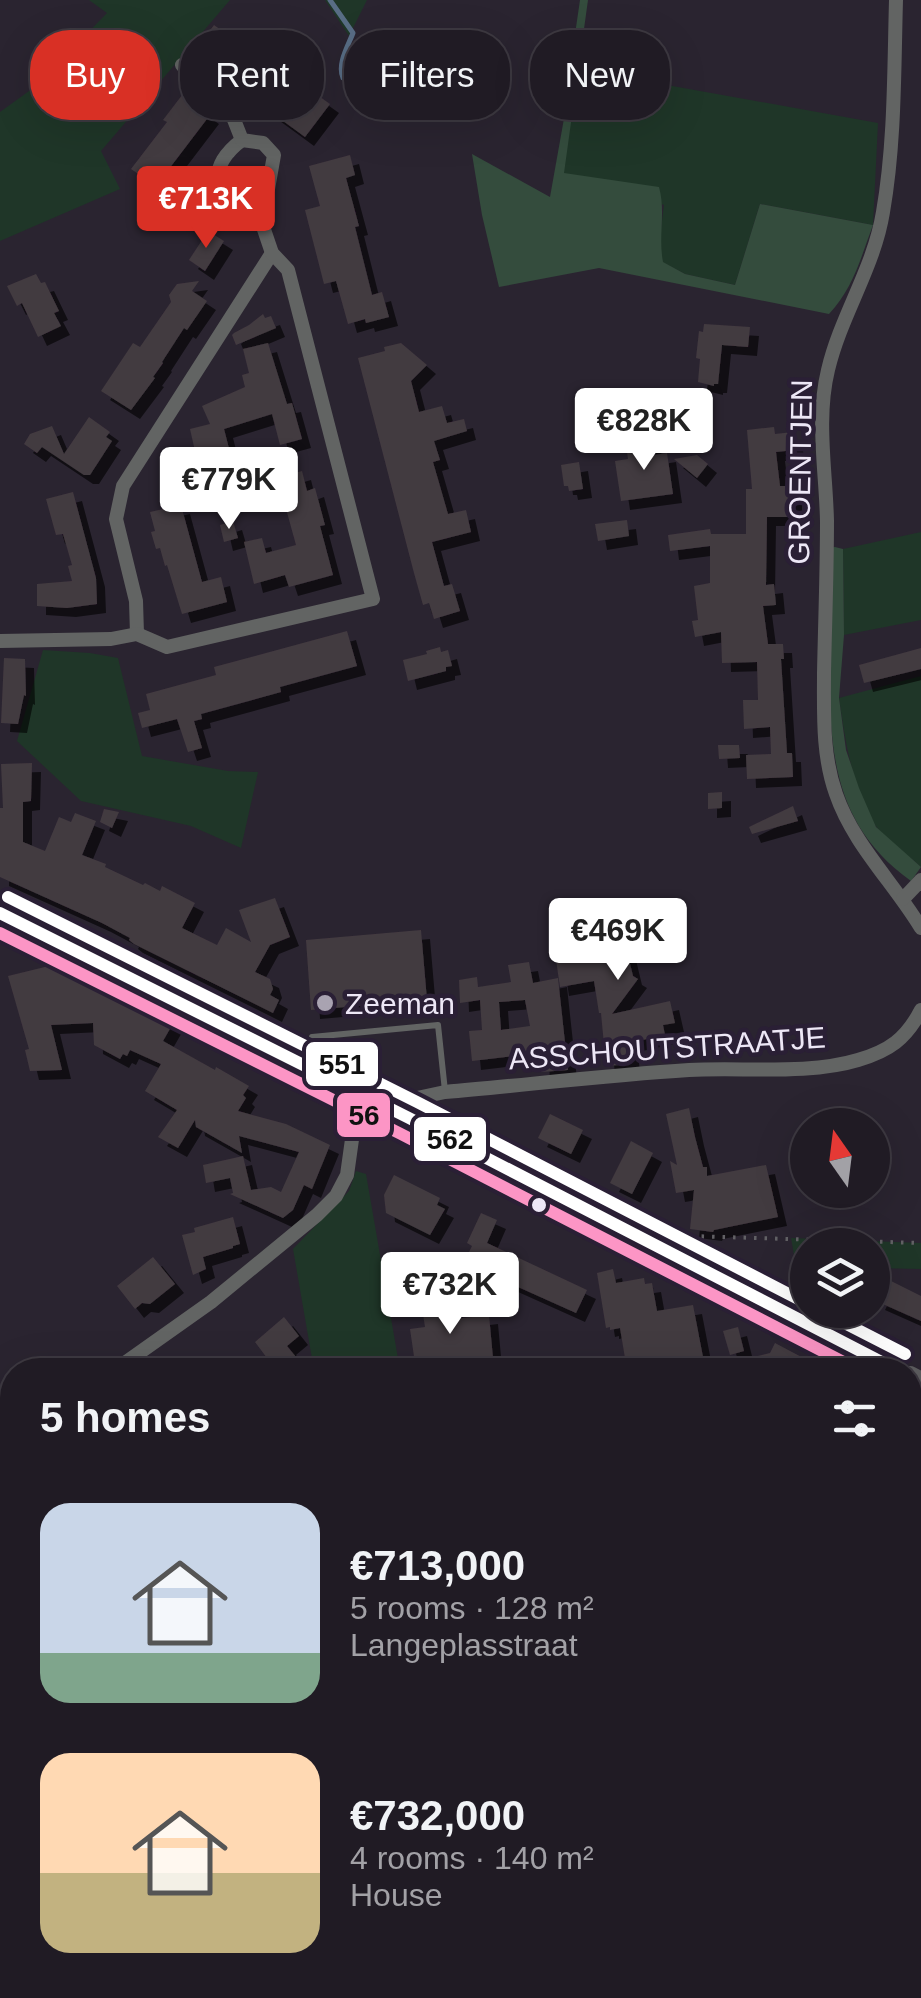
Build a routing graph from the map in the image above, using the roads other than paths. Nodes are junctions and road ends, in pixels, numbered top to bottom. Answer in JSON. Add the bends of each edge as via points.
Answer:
{"nodes":[{"id":1,"x":896,"y":0,"type":"edge"},
{"id":2,"x":234,"y":120,"type":"edge"},
{"id":3,"x":242,"y":140,"type":"junction"},
{"id":4,"x":256,"y":206,"type":"junction"},
{"id":5,"x":272,"y":252,"type":"junction"},
{"id":6,"x":137,"y":634,"type":"junction"},
{"id":7,"x":0,"y":641,"type":"edge"},
{"id":8,"x":921,"y":880,"type":"edge"},
{"id":9,"x":904,"y":899,"type":"junction"},
{"id":10,"x":0,"y":913,"type":"edge"},
{"id":11,"x":921,"y":928,"type":"edge"},
{"id":12,"x":921,"y":1010,"type":"edge"},
{"id":13,"x":921,"y":1028,"type":"edge"},
{"id":14,"x":312,"y":1037,"type":"dead end"},
{"id":15,"x":896,"y":1043,"type":"junction"},
{"id":16,"x":445,"y":1092,"type":"junction"},
{"id":17,"x":366,"y":1096,"type":"junction"},
{"id":18,"x":408,"y":1118,"type":"junction"},
{"id":19,"x":132,"y":1358,"type":"edge"},
{"id":20,"x":874,"y":1358,"type":"edge"}],
"edges":[{"from":1,"to":9,"type":"street","name":"GROENTJEN","via":[[883,213],[835,342],[822,402],[824,705],[827,761],[838,799],[852,831]]},
{"from":2,"to":3,"type":"street"},
{"from":3,"to":4,"type":"street","via":[[263,142],[274,154],[268,189]]},
{"from":3,"to":4,"type":"street","via":[[228,150],[219,179],[224,194]]},
{"from":4,"to":5,"type":"street"},
{"from":5,"to":6,"type":"street","via":[[123,486],[116,519]]},
{"from":5,"to":6,"type":"street","via":[[288,270],[373,599],[167,648]]},
{"from":6,"to":7,"type":"street"},
{"from":8,"to":9,"type":"street"},
{"from":9,"to":11,"type":"street","name":"GROENTJEN"},
{"from":10,"to":17,"type":"main road"},
{"from":12,"to":15,"type":"street"},
{"from":13,"to":15,"type":"street","name":"ASSCHOUTSTRAATJE"},
{"from":14,"to":16,"type":"lane","via":[[438,1025]]},
{"from":15,"to":16,"type":"street","name":"ASSCHOUTSTRAATJE","via":[[834,1065]]},
{"from":16,"to":18,"type":"street","name":"ASSCHOUTSTRAATJE","via":[[418,1098]]},
{"from":17,"to":18,"type":"main road"},
{"from":17,"to":19,"type":"street","via":[[355,1118],[348,1175],[336,1196],[211,1302]]},
{"from":18,"to":20,"type":"main road"}]}
